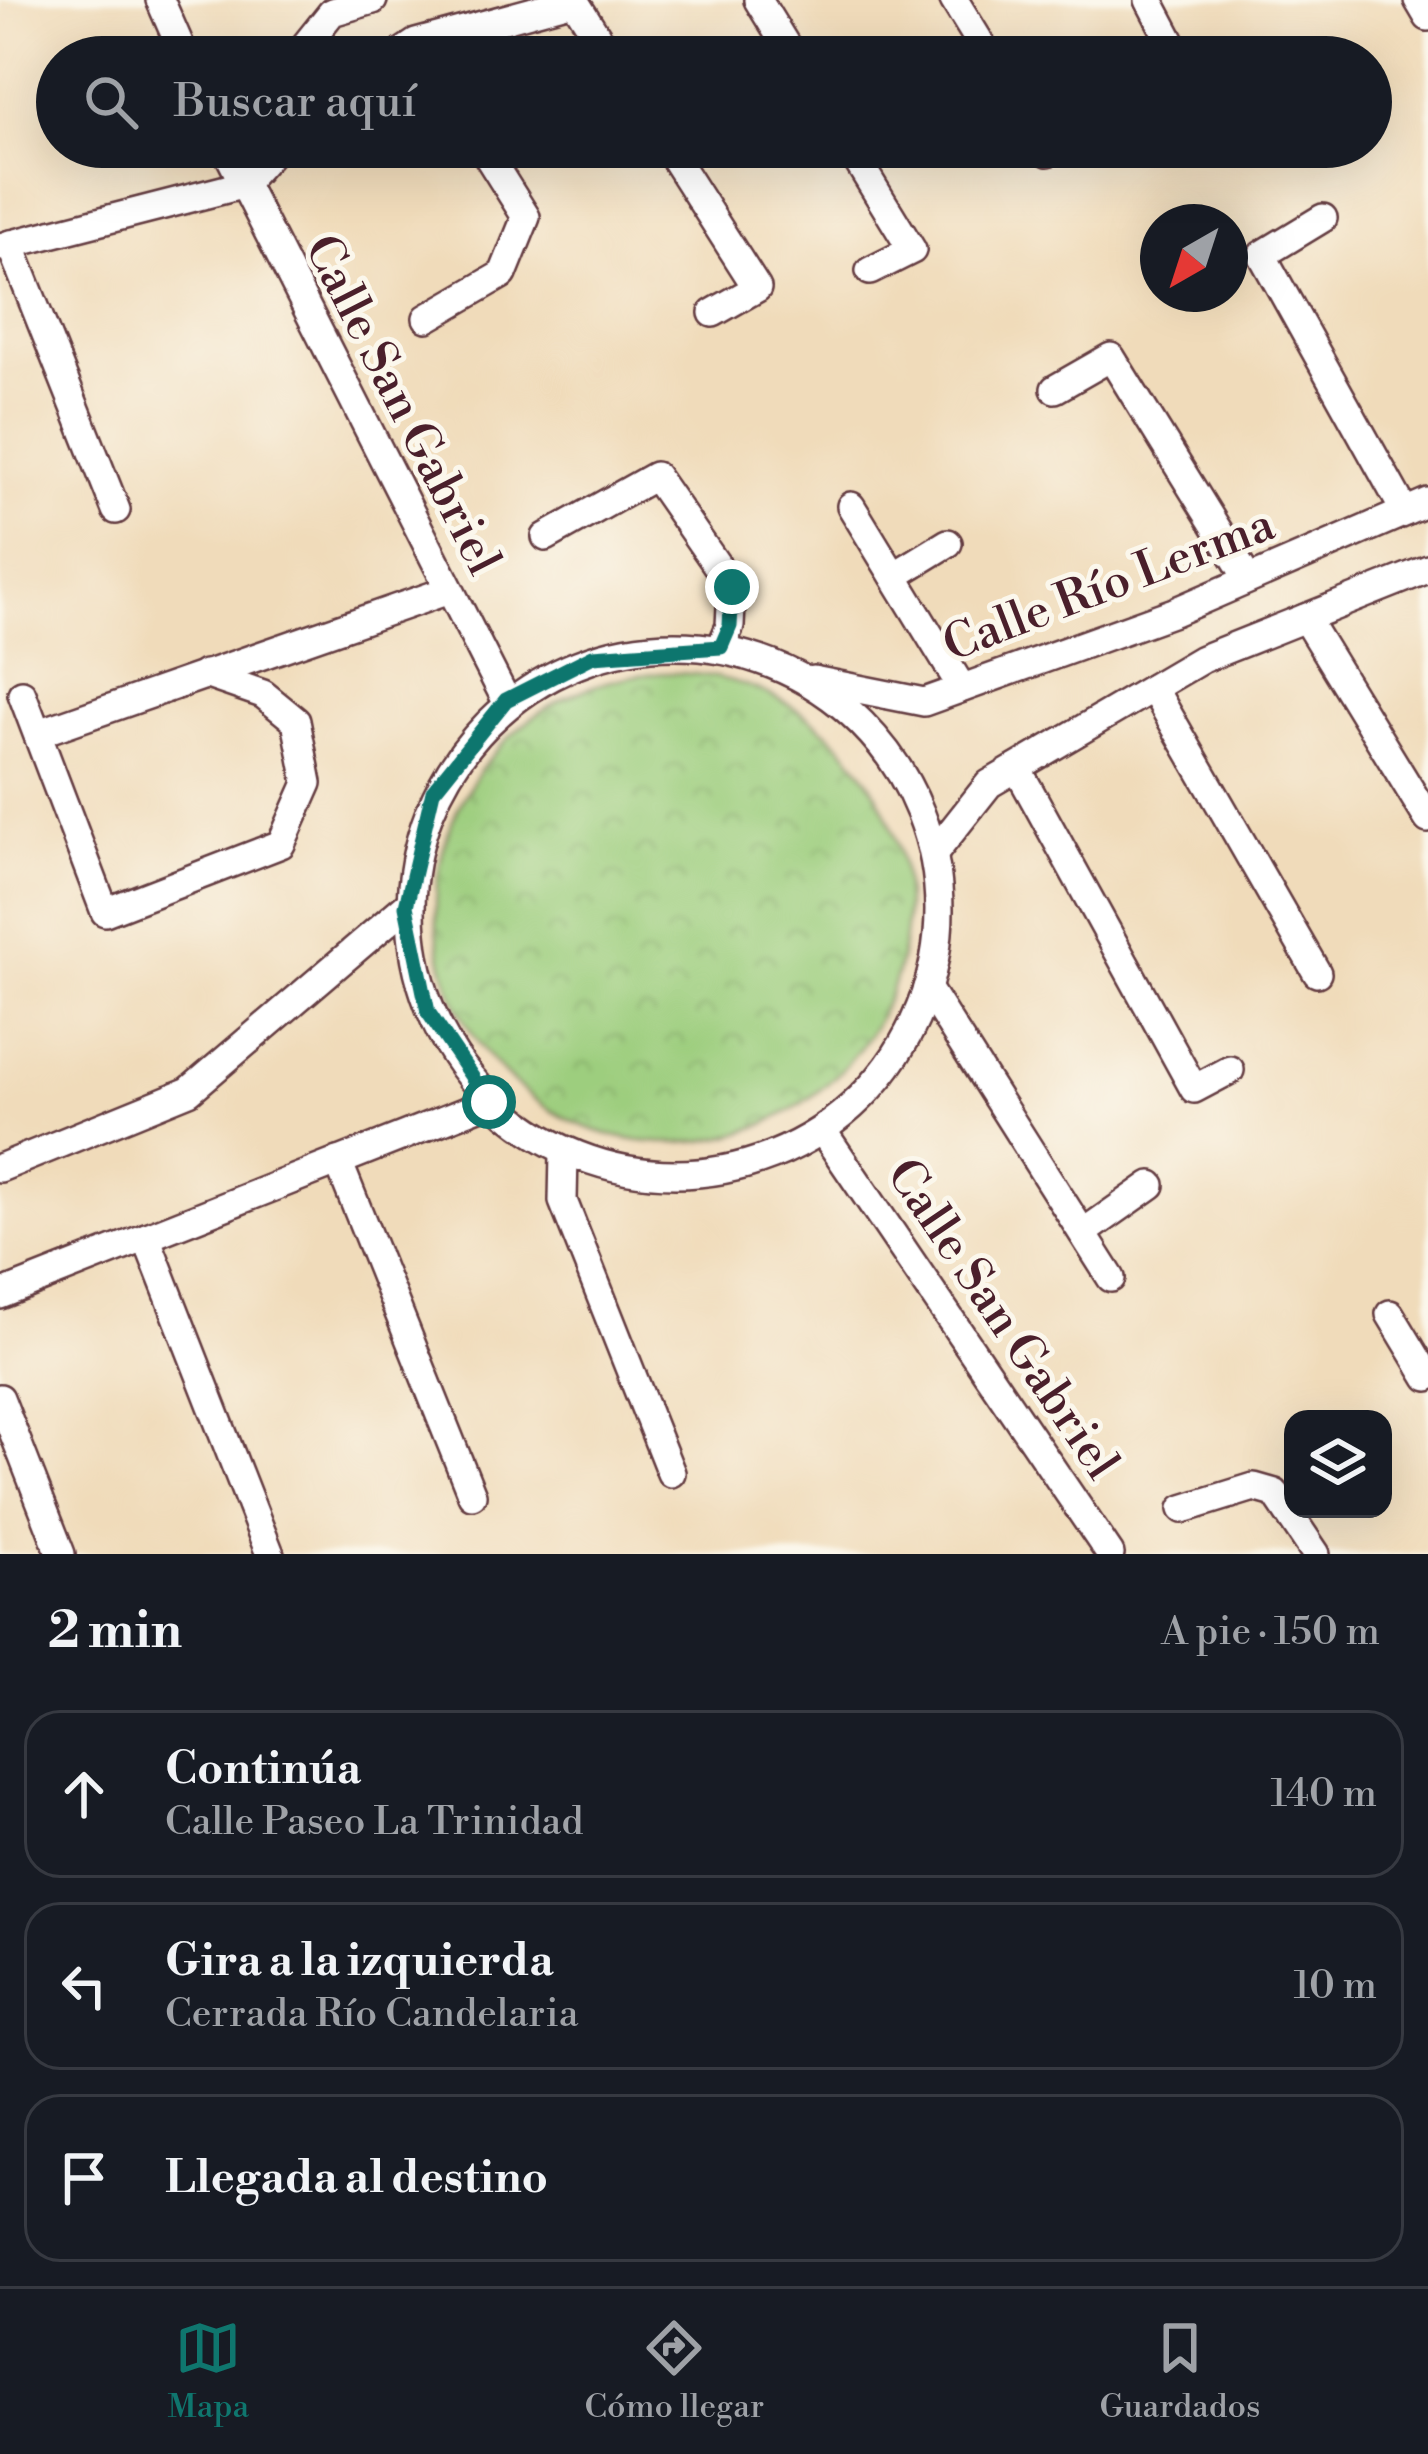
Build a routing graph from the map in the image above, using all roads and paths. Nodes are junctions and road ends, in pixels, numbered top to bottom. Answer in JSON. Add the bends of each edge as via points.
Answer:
{"nodes":[{"id":1,"x":160,"y":0,"type":"edge"},
{"id":2,"x":373,"y":0,"type":"edge"},
{"id":3,"x":574,"y":0,"type":"edge"},
{"id":4,"x":758,"y":0,"type":"edge"},
{"id":5,"x":954,"y":0,"type":"edge"},
{"id":6,"x":1149,"y":0,"type":"edge"},
{"id":7,"x":1418,"y":0,"type":"edge"},
{"id":8,"x":1428,"y":17,"type":"edge"},
{"id":9,"x":176,"y":36,"type":"edge"},
{"id":10,"x":313,"y":36,"type":"edge"},
{"id":11,"x":462,"y":36,"type":"edge"},
{"id":12,"x":597,"y":36,"type":"edge"},
{"id":13,"x":780,"y":36,"type":"edge"},
{"id":14,"x":976,"y":36,"type":"edge"},
{"id":15,"x":1168,"y":36,"type":"edge"},
{"id":16,"x":211,"y":168,"type":"edge"},
{"id":17,"x":234,"y":168,"type":"edge"},
{"id":18,"x":257,"y":168,"type":"edge"},
{"id":19,"x":495,"y":168,"type":"edge"},
{"id":20,"x":680,"y":168,"type":"edge"},
{"id":21,"x":862,"y":168,"type":"edge"},
{"id":22,"x":242,"y":185,"type":"junction"},
{"id":23,"x":190,"y":199,"type":"junction"},
{"id":24,"x":1322,"y":218,"type":"dead end"},
{"id":25,"x":5,"y":246,"type":"edge"},
{"id":26,"x":870,"y":271,"type":"dead end"},
{"id":27,"x":713,"y":313,"type":"dead end"},
{"id":28,"x":427,"y":318,"type":"dead end"},
{"id":29,"x":1055,"y":389,"type":"dead end"},
{"id":30,"x":851,"y":506,"type":"dead end"},
{"id":31,"x":1417,"y":507,"type":"edge"},
{"id":32,"x":116,"y":510,"type":"dead end"},
{"id":33,"x":545,"y":536,"type":"dead end"},
{"id":34,"x":948,"y":543,"type":"dead end"},
{"id":35,"x":1428,"y":569,"type":"edge"},
{"id":36,"x":894,"y":576,"type":"junction"},
{"id":37,"x":1248,"y":580,"type":"junction"},
{"id":38,"x":449,"y":590,"type":"junction"},
{"id":39,"x":1305,"y":618,"type":"junction"},
{"id":40,"x":721,"y":647,"type":"junction"},
{"id":41,"x":206,"y":674,"type":"junction"},
{"id":42,"x":812,"y":680,"type":"junction"},
{"id":43,"x":962,"y":688,"type":"junction"},
{"id":44,"x":1153,"y":688,"type":"junction"},
{"id":45,"x":22,"y":694,"type":"dead end"},
{"id":46,"x":506,"y":700,"type":"junction"},
{"id":47,"x":39,"y":733,"type":"junction"},
{"id":48,"x":1017,"y":768,"type":"junction"},
{"id":49,"x":1428,"y":819,"type":"edge"},
{"id":50,"x":936,"y":851,"type":"junction"},
{"id":51,"x":406,"y":906,"type":"junction"},
{"id":52,"x":1317,"y":973,"type":"dead end"},
{"id":53,"x":927,"y":988,"type":"junction"},
{"id":54,"x":1230,"y":1070,"type":"dead end"},
{"id":55,"x":489,"y":1102,"type":"junction"},
{"id":56,"x":824,"y":1133,"type":"junction"},
{"id":57,"x":564,"y":1153,"type":"junction"},
{"id":58,"x":338,"y":1161,"type":"junction"},
{"id":59,"x":0,"y":1168,"type":"edge"},
{"id":60,"x":1150,"y":1185,"type":"dead end"},
{"id":61,"x":1083,"y":1233,"type":"junction"},
{"id":62,"x":146,"y":1238,"type":"junction"},
{"id":63,"x":1111,"y":1277,"type":"dead end"},
{"id":64,"x":0,"y":1295,"type":"edge"},
{"id":65,"x":1390,"y":1314,"type":"dead end"},
{"id":66,"x":1428,"y":1377,"type":"edge"},
{"id":67,"x":0,"y":1398,"type":"edge"},
{"id":68,"x":671,"y":1473,"type":"dead end"},
{"id":69,"x":472,"y":1495,"type":"dead end"},
{"id":70,"x":1183,"y":1509,"type":"dead end"},
{"id":71,"x":1099,"y":1551,"type":"edge"},
{"id":72,"x":62,"y":1554,"type":"edge"},
{"id":73,"x":270,"y":1554,"type":"edge"},
{"id":74,"x":1316,"y":1554,"type":"edge"}],
"edges":[{"from":1,"to":9,"type":"street"},
{"from":2,"to":10,"type":"street","via":[[332,12]]},
{"from":3,"to":11,"type":"street"},
{"from":3,"to":12,"type":"street"},
{"from":4,"to":13,"type":"street"},
{"from":5,"to":14,"type":"street"},
{"from":6,"to":15,"type":"street"},
{"from":7,"to":8,"type":"street"},
{"from":16,"to":23,"type":"street"},
{"from":17,"to":22,"type":"street","name":"Calle San Gabriel"},
{"from":18,"to":22,"type":"street"},
{"from":19,"to":28,"type":"street","via":[[526,217],[503,274]]},
{"from":20,"to":27,"type":"street","via":[[757,288]]},
{"from":21,"to":26,"type":"street","via":[[912,250]]},
{"from":22,"to":23,"type":"street"},
{"from":22,"to":38,"type":"street","name":"Calle San Gabriel"},
{"from":23,"to":25,"type":"street"},
{"from":24,"to":31,"type":"street","via":[[1262,255]]},
{"from":25,"to":32,"type":"street"},
{"from":29,"to":37,"type":"street","via":[[1111,357]]},
{"from":30,"to":36,"type":"street"},
{"from":31,"to":37,"type":"street","name":"Calle Río Lerma"},
{"from":33,"to":40,"type":"street","via":[[655,476],[732,587]]},
{"from":34,"to":36,"type":"street"},
{"from":35,"to":39,"type":"street"},
{"from":36,"to":43,"type":"street"},
{"from":37,"to":43,"type":"street","name":"Calle Río Lerma"},
{"from":38,"to":41,"type":"street"},
{"from":38,"to":46,"type":"street","name":"Calle San Gabriel"},
{"from":39,"to":44,"type":"street"},
{"from":39,"to":49,"type":"street"},
{"from":40,"to":42,"type":"street"},
{"from":40,"to":46,"type":"street","via":[[593,656]]},
{"from":41,"to":47,"type":"street"},
{"from":41,"to":47,"type":"street","via":[[263,694],[296,721],[308,783],[281,844],[105,911]]},
{"from":42,"to":43,"type":"street","name":"Calle Río Lerma","via":[[924,702]]},
{"from":42,"to":50,"type":"street","via":[[891,753]]},
{"from":44,"to":48,"type":"street"},
{"from":44,"to":52,"type":"street"},
{"from":45,"to":47,"type":"street"},
{"from":46,"to":51,"type":"street","via":[[433,791]]},
{"from":48,"to":50,"type":"street","via":[[989,784]]},
{"from":48,"to":54,"type":"street","via":[[1194,1089]]},
{"from":50,"to":53,"type":"street","via":[[939,958]]},
{"from":51,"to":55,"type":"street","via":[[428,1012]]},
{"from":51,"to":59,"type":"street","via":[[188,1091]]},
{"from":53,"to":56,"type":"street","via":[[899,1057]]},
{"from":53,"to":61,"type":"street"},
{"from":55,"to":57,"type":"street"},
{"from":55,"to":58,"type":"street"},
{"from":56,"to":57,"type":"street","via":[[719,1171],[652,1176]]},
{"from":56,"to":71,"type":"street","name":"Calle San Gabriel"},
{"from":57,"to":68,"type":"street","via":[[563,1201]]},
{"from":58,"to":62,"type":"street"},
{"from":58,"to":69,"type":"street"},
{"from":60,"to":61,"type":"street"},
{"from":61,"to":63,"type":"street"},
{"from":62,"to":64,"type":"street"},
{"from":62,"to":73,"type":"street"},
{"from":65,"to":66,"type":"street"},
{"from":67,"to":72,"type":"street"},
{"from":70,"to":74,"type":"street","via":[[1254,1487],[1275,1493]]}]}
